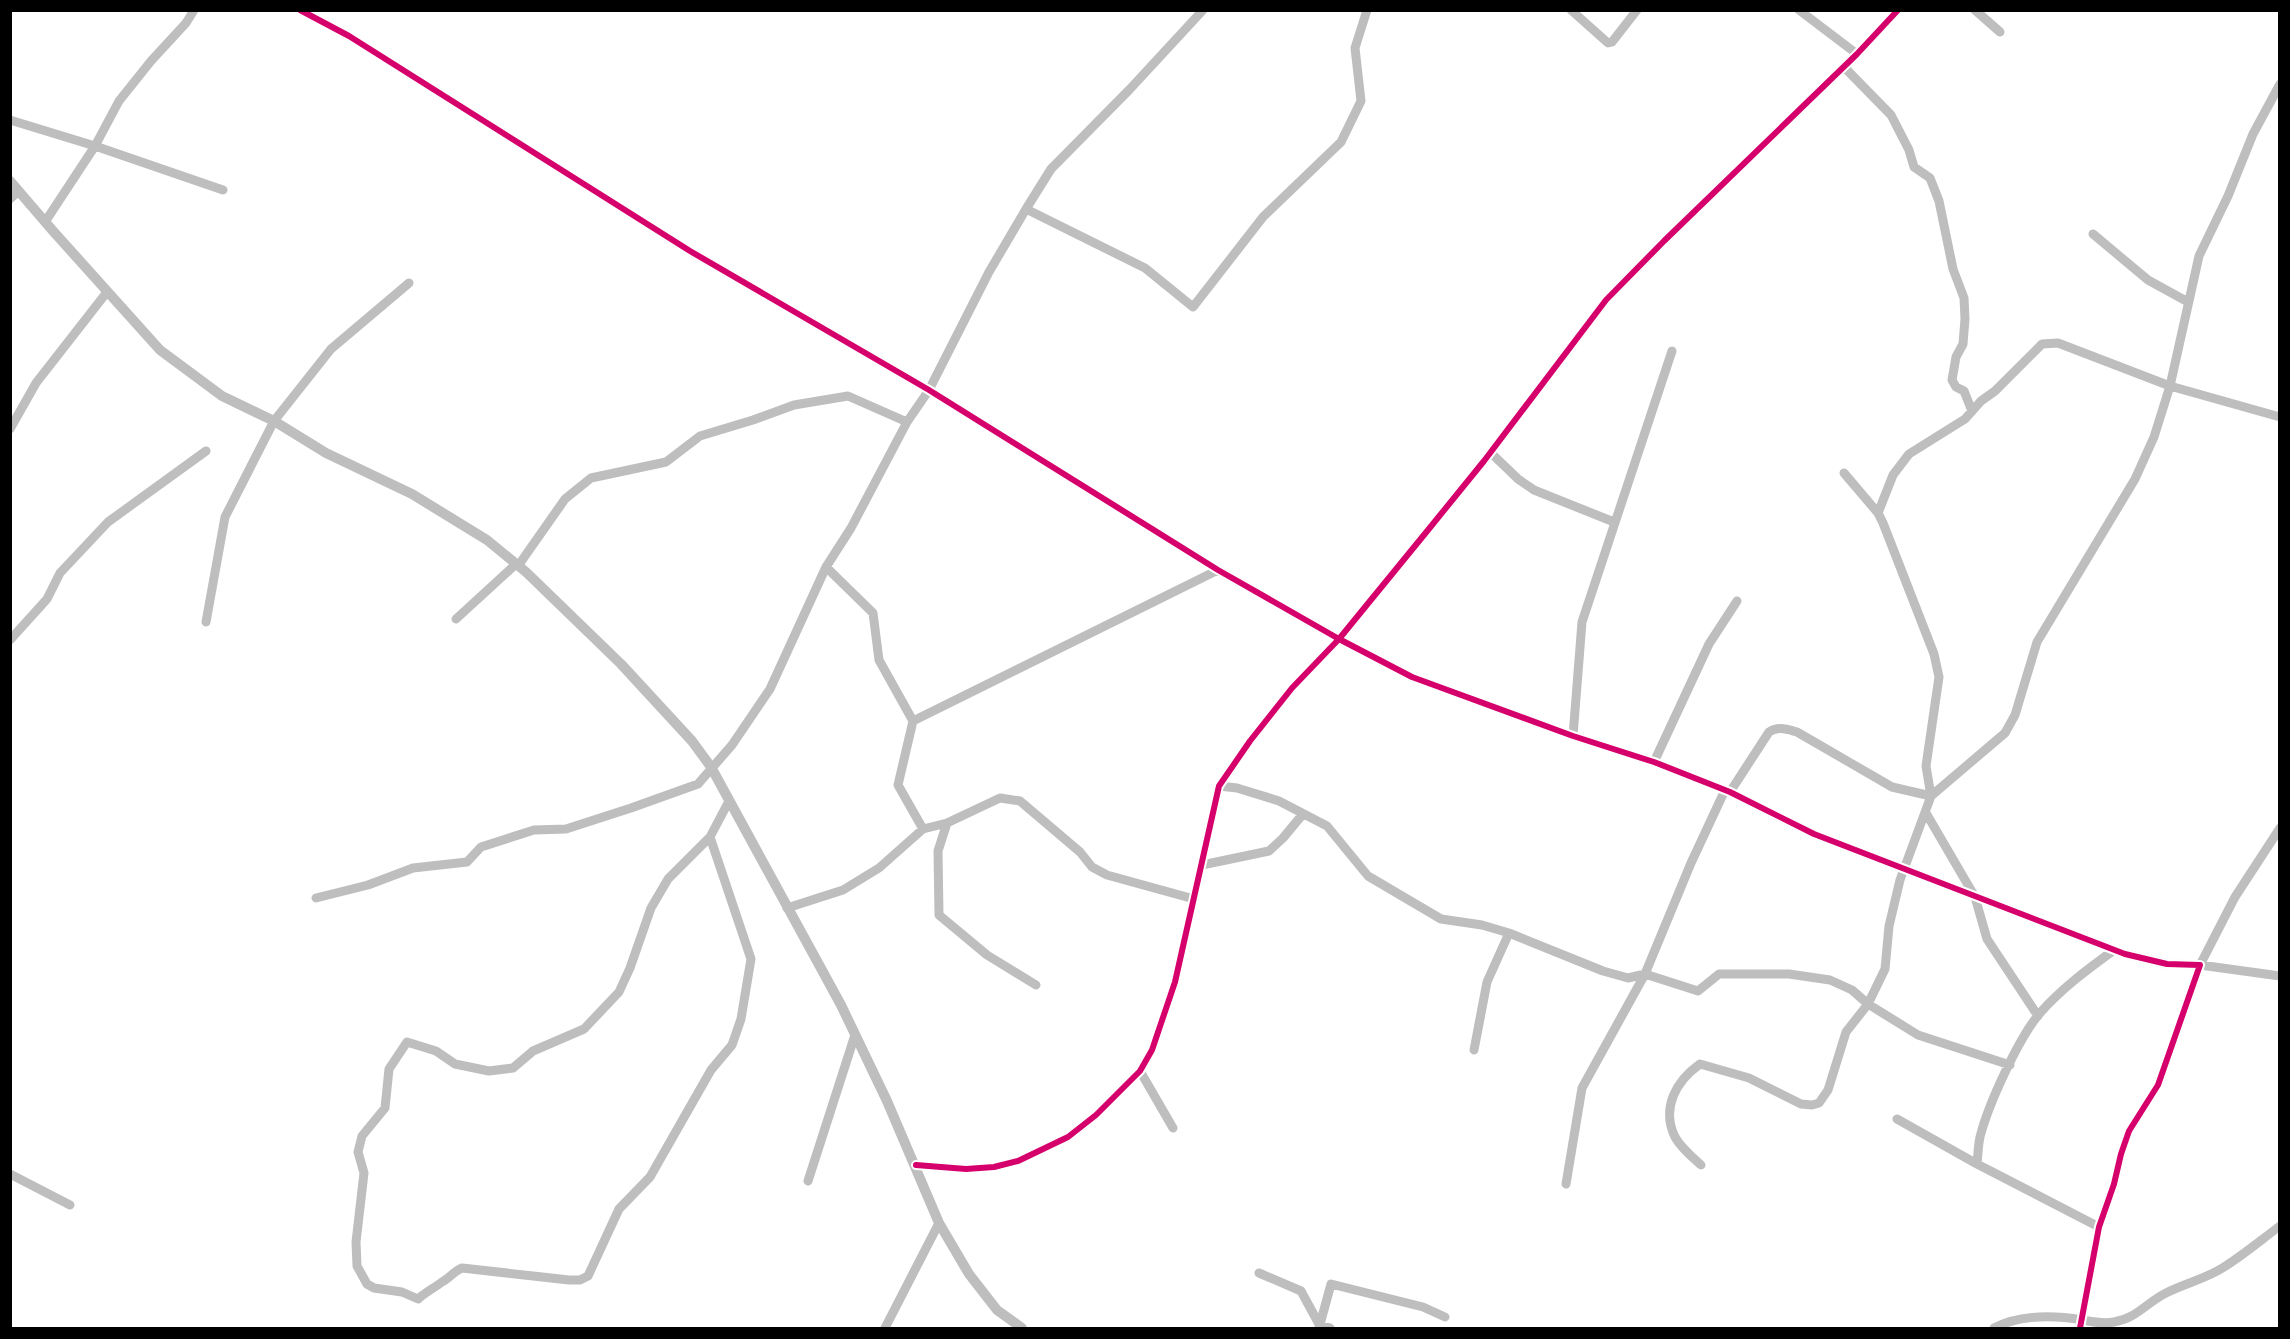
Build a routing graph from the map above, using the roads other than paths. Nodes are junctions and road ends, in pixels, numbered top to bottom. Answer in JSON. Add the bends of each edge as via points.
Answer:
{"nodes":[{"id":1,"x":195,"y":10,"type":"edge"},
{"id":2,"x":300,"y":10,"type":"edge"},
{"id":3,"x":1203,"y":10,"type":"edge"},
{"id":4,"x":1367,"y":10,"type":"edge"},
{"id":5,"x":1571,"y":10,"type":"edge"},
{"id":6,"x":1637,"y":10,"type":"edge"},
{"id":7,"x":1799,"y":10,"type":"edge"},
{"id":8,"x":1898,"y":10,"type":"edge"},
{"id":9,"x":1975,"y":10,"type":"edge"},
{"id":10,"x":2000,"y":32,"type":"dead end"},
{"id":11,"x":1857,"y":54,"type":"junction"},
{"id":12,"x":1844,"y":67,"type":"junction"},
{"id":13,"x":2280,"y":84,"type":"edge"},
{"id":14,"x":10,"y":120,"type":"edge"},
{"id":15,"x":94,"y":146,"type":"junction"},
{"id":16,"x":10,"y":181,"type":"edge"},
{"id":17,"x":223,"y":190,"type":"dead end"},
{"id":18,"x":15,"y":195,"type":"edge"},
{"id":19,"x":1026,"y":208,"type":"junction"},
{"id":20,"x":45,"y":222,"type":"junction"},
{"id":21,"x":2093,"y":234,"type":"dead end"},
{"id":22,"x":409,"y":283,"type":"dead end"},
{"id":23,"x":107,"y":292,"type":"junction"},
{"id":24,"x":2188,"y":302,"type":"junction"},
{"id":25,"x":1672,"y":351,"type":"dead end"},
{"id":26,"x":2170,"y":386,"type":"junction"},
{"id":27,"x":929,"y":390,"type":"junction"},
{"id":28,"x":1972,"y":411,"type":"junction"},
{"id":29,"x":2280,"y":417,"type":"edge"},
{"id":30,"x":274,"y":421,"type":"junction"},
{"id":31,"x":907,"y":422,"type":"junction"},
{"id":32,"x":10,"y":429,"type":"edge"},
{"id":33,"x":206,"y":451,"type":"dead end"},
{"id":34,"x":1490,"y":452,"type":"junction"},
{"id":35,"x":1844,"y":473,"type":"dead end"},
{"id":36,"x":1878,"y":513,"type":"junction"},
{"id":37,"x":1614,"y":522,"type":"junction"},
{"id":38,"x":518,"y":566,"type":"junction"},
{"id":39,"x":826,"y":567,"type":"junction"},
{"id":40,"x":1218,"y":570,"type":"junction"},
{"id":41,"x":1737,"y":601,"type":"dead end"},
{"id":42,"x":456,"y":619,"type":"dead end"},
{"id":43,"x":206,"y":622,"type":"dead end"},
{"id":44,"x":1339,"y":639,"type":"junction"},
{"id":45,"x":10,"y":640,"type":"edge"},
{"id":46,"x":913,"y":721,"type":"junction"},
{"id":47,"x":1574,"y":736,"type":"junction"},
{"id":48,"x":1654,"y":762,"type":"junction"},
{"id":49,"x":711,"y":767,"type":"junction"},
{"id":50,"x":1219,"y":786,"type":"junction"},
{"id":51,"x":1727,"y":791,"type":"junction"},
{"id":52,"x":1930,"y":796,"type":"junction"},
{"id":53,"x":729,"y":801,"type":"junction"},
{"id":54,"x":1926,"y":813,"type":"junction"},
{"id":55,"x":1303,"y":814,"type":"junction"},
{"id":56,"x":947,"y":823,"type":"junction"},
{"id":57,"x":2280,"y":828,"type":"edge"},
{"id":58,"x":923,"y":829,"type":"junction"},
{"id":59,"x":710,"y":837,"type":"junction"},
{"id":60,"x":1202,"y":865,"type":"junction"},
{"id":61,"x":1905,"y":868,"type":"junction"},
{"id":62,"x":1975,"y":897,"type":"junction"},
{"id":63,"x":316,"y":898,"type":"dead end"},
{"id":64,"x":1194,"y":899,"type":"junction"},
{"id":65,"x":788,"y":908,"type":"junction"},
{"id":66,"x":1509,"y":933,"type":"junction"},
{"id":67,"x":2114,"y":950,"type":"junction"},
{"id":68,"x":2200,"y":965,"type":"junction"},
{"id":69,"x":1645,"y":974,"type":"junction"},
{"id":70,"x":2280,"y":976,"type":"edge"},
{"id":71,"x":1036,"y":986,"type":"dead end"},
{"id":72,"x":1868,"y":1004,"type":"junction"},
{"id":73,"x":2038,"y":1016,"type":"junction"},
{"id":74,"x":855,"y":1035,"type":"junction"},
{"id":75,"x":1474,"y":1050,"type":"dead end"},
{"id":76,"x":2010,"y":1065,"type":"junction"},
{"id":77,"x":1140,"y":1071,"type":"junction"},
{"id":78,"x":1897,"y":1119,"type":"dead end"},
{"id":79,"x":1173,"y":1128,"type":"dead end"},
{"id":80,"x":1977,"y":1164,"type":"junction"},
{"id":81,"x":916,"y":1165,"type":"junction"},
{"id":82,"x":1701,"y":1165,"type":"dead end"},
{"id":83,"x":10,"y":1174,"type":"edge"},
{"id":84,"x":808,"y":1181,"type":"dead end"},
{"id":85,"x":1566,"y":1184,"type":"dead end"},
{"id":86,"x":70,"y":1205,"type":"dead end"},
{"id":87,"x":939,"y":1223,"type":"junction"},
{"id":88,"x":2280,"y":1226,"type":"edge"},
{"id":89,"x":2099,"y":1227,"type":"junction"},
{"id":90,"x":1259,"y":1273,"type":"dead end"},
{"id":91,"x":1445,"y":1317,"type":"dead end"},
{"id":92,"x":2081,"y":1324,"type":"edge"},
{"id":93,"x":1319,"y":1327,"type":"edge"},
{"id":94,"x":885,"y":1329,"type":"edge"},
{"id":95,"x":1023,"y":1329,"type":"edge"},
{"id":96,"x":1330,"y":1329,"type":"edge"},
{"id":97,"x":1994,"y":1329,"type":"edge"}],
"edges":[{"from":1,"to":15,"type":"street","via":[[119,101]]},
{"from":2,"to":27,"type":"street","via":[[349,36],[690,251]]},
{"from":3,"to":19,"type":"street","via":[[1051,169]]},
{"from":4,"to":19,"type":"street","via":[[1355,48],[1360,101],[1341,142],[1263,216],[1193,307],[1145,268]]},
{"from":5,"to":6,"type":"street","via":[[1608,43]]},
{"from":7,"to":11,"type":"street"},
{"from":8,"to":11,"type":"street"},
{"from":9,"to":10,"type":"street"},
{"from":11,"to":12,"type":"street"},
{"from":12,"to":28,"type":"street","via":[[1891,115],[1914,167],[1930,178],[1939,201],[1953,269],[1964,298],[1963,344],[1952,380],[1964,391]]},
{"from":12,"to":34,"type":"street","via":[[1606,300]]},
{"from":13,"to":24,"type":"street","via":[[2253,134],[2199,256]]},
{"from":14,"to":15,"type":"street"},
{"from":15,"to":17,"type":"street"},
{"from":15,"to":20,"type":"street"},
{"from":16,"to":18,"type":"street"},
{"from":18,"to":20,"type":"street"},
{"from":19,"to":27,"type":"street","via":[[988,272]]},
{"from":20,"to":23,"type":"street"},
{"from":21,"to":24,"type":"street","via":[[2148,280]]},
{"from":22,"to":30,"type":"street","via":[[331,349]]},
{"from":23,"to":30,"type":"street","via":[[160,350],[222,396]]},
{"from":23,"to":32,"type":"street","via":[[36,383]]},
{"from":24,"to":26,"type":"street"},
{"from":25,"to":37,"type":"street"},
{"from":26,"to":28,"type":"street","via":[[2058,343],[2042,344]]},
{"from":26,"to":29,"type":"street"},
{"from":26,"to":52,"type":"street","via":[[2135,479],[2037,642],[2015,716],[2001,738]]},
{"from":27,"to":31,"type":"street"},
{"from":27,"to":40,"type":"street"},
{"from":28,"to":36,"type":"street","via":[[1909,454],[1893,475]]},
{"from":30,"to":38,"type":"street","via":[[326,453],[412,494],[487,540]]},
{"from":30,"to":43,"type":"street","via":[[225,517]]},
{"from":31,"to":38,"type":"street","via":[[848,396],[794,405],[700,436],[666,462],[591,478],[565,499]]},
{"from":31,"to":39,"type":"street"},
{"from":33,"to":45,"type":"street","via":[[108,522],[60,573],[47,599]]},
{"from":34,"to":37,"type":"street","via":[[1534,490]]},
{"from":34,"to":44,"type":"street"},
{"from":35,"to":36,"type":"street"},
{"from":36,"to":52,"type":"street","via":[[1935,654],[1938,677],[1926,766]]},
{"from":37,"to":47,"type":"street","via":[[1582,622]]},
{"from":38,"to":42,"type":"street"},
{"from":38,"to":49,"type":"street","via":[[621,664]]},
{"from":39,"to":46,"type":"street","via":[[873,613],[879,660]]},
{"from":39,"to":49,"type":"street","via":[[770,689],[732,745]]},
{"from":40,"to":44,"type":"street"},
{"from":40,"to":46,"type":"street"},
{"from":41,"to":48,"type":"street","via":[[1709,644]]},
{"from":44,"to":47,"type":"street","via":[[1412,677]]},
{"from":44,"to":50,"type":"street","via":[[1292,688]]},
{"from":46,"to":58,"type":"street","via":[[898,785]]},
{"from":47,"to":48,"type":"street"},
{"from":48,"to":51,"type":"street"},
{"from":49,"to":53,"type":"street"},
{"from":49,"to":63,"type":"street","via":[[698,784],[631,808],[566,829],[534,830],[481,847],[467,862],[413,868]]},
{"from":50,"to":55,"type":"street","via":[[1279,801]]},
{"from":50,"to":60,"type":"street"},
{"from":51,"to":52,"type":"street","via":[[1769,732],[1783,728],[1797,732],[1892,787]]},
{"from":51,"to":61,"type":"street","via":[[1814,834]]},
{"from":51,"to":69,"type":"street","via":[[1691,863]]},
{"from":52,"to":54,"type":"street"},
{"from":53,"to":59,"type":"street"},
{"from":53,"to":65,"type":"street"},
{"from":54,"to":61,"type":"street"},
{"from":54,"to":62,"type":"street"},
{"from":55,"to":60,"type":"street","via":[[1269,851]]},
{"from":55,"to":66,"type":"street","via":[[1327,826],[1368,876],[1441,919]]},
{"from":56,"to":58,"type":"street"},
{"from":56,"to":64,"type":"street","via":[[1000,798],[1020,801],[1099,871]]},
{"from":56,"to":71,"type":"street","via":[[938,851],[939,915],[987,955]]},
{"from":57,"to":68,"type":"street","via":[[2235,897]]},
{"from":58,"to":65,"type":"street","via":[[879,868],[843,890]]},
{"from":59,"to":59,"type":"street","via":[[751,959],[741,1019],[732,1045],[705,1080],[650,1177],[619,1209],[588,1276],[569,1280],[462,1268],[418,1299],[367,1284],[357,1266],[364,1173],[358,1152],[362,1136],[385,1108],[389,1069],[407,1042],[455,1064],[489,1071],[513,1068],[533,1051],[584,1029],[619,992],[651,909],[668,879]]},
{"from":60,"to":64,"type":"street"},
{"from":61,"to":62,"type":"street"},
{"from":61,"to":72,"type":"street","via":[[1888,926],[1885,969]]},
{"from":62,"to":67,"type":"street"},
{"from":62,"to":73,"type":"street","via":[[1987,939]]},
{"from":64,"to":77,"type":"street","via":[[1175,982],[1152,1050]]},
{"from":65,"to":74,"type":"street"},
{"from":66,"to":69,"type":"street","via":[[1628,978]]},
{"from":66,"to":75,"type":"street","via":[[1487,982]]},
{"from":67,"to":68,"type":"street","via":[[2167,964]]},
{"from":67,"to":73,"type":"street","via":[[2064,989]]},
{"from":68,"to":70,"type":"street"},
{"from":68,"to":89,"type":"street","via":[[2158,1085],[2129,1131]]},
{"from":69,"to":72,"type":"street","via":[[1698,991],[1719,974],[1789,974],[1830,980],[1852,990]]},
{"from":69,"to":85,"type":"street","via":[[1582,1088]]},
{"from":72,"to":76,"type":"street","via":[[1918,1035]]},
{"from":72,"to":82,"type":"street","via":[[1846,1032],[1828,1090],[1812,1106],[1727,1070],[1700,1064],[1688,1072],[1674,1092],[1670,1118],[1676,1138]]},
{"from":73,"to":76,"type":"street"},
{"from":74,"to":81,"type":"street"},
{"from":74,"to":84,"type":"street"},
{"from":76,"to":80,"type":"street","via":[[1987,1115]]},
{"from":77,"to":79,"type":"street"},
{"from":77,"to":81,"type":"street","via":[[1068,1137],[1018,1161],[966,1169]]},
{"from":78,"to":80,"type":"street"},
{"from":80,"to":89,"type":"street"},
{"from":81,"to":87,"type":"street"},
{"from":83,"to":86,"type":"street"},
{"from":87,"to":94,"type":"street"},
{"from":87,"to":95,"type":"street","via":[[969,1274],[997,1310]]},
{"from":88,"to":92,"type":"street","via":[[2224,1267],[2167,1292],[2135,1316]]},
{"from":89,"to":92,"type":"street"},
{"from":90,"to":93,"type":"street","via":[[1301,1291]]},
{"from":91,"to":93,"type":"street","via":[[1423,1307],[1331,1284]]},
{"from":92,"to":97,"type":"street","via":[[2034,1317],[2008,1320]]},
{"from":93,"to":96,"type":"street"}]}
